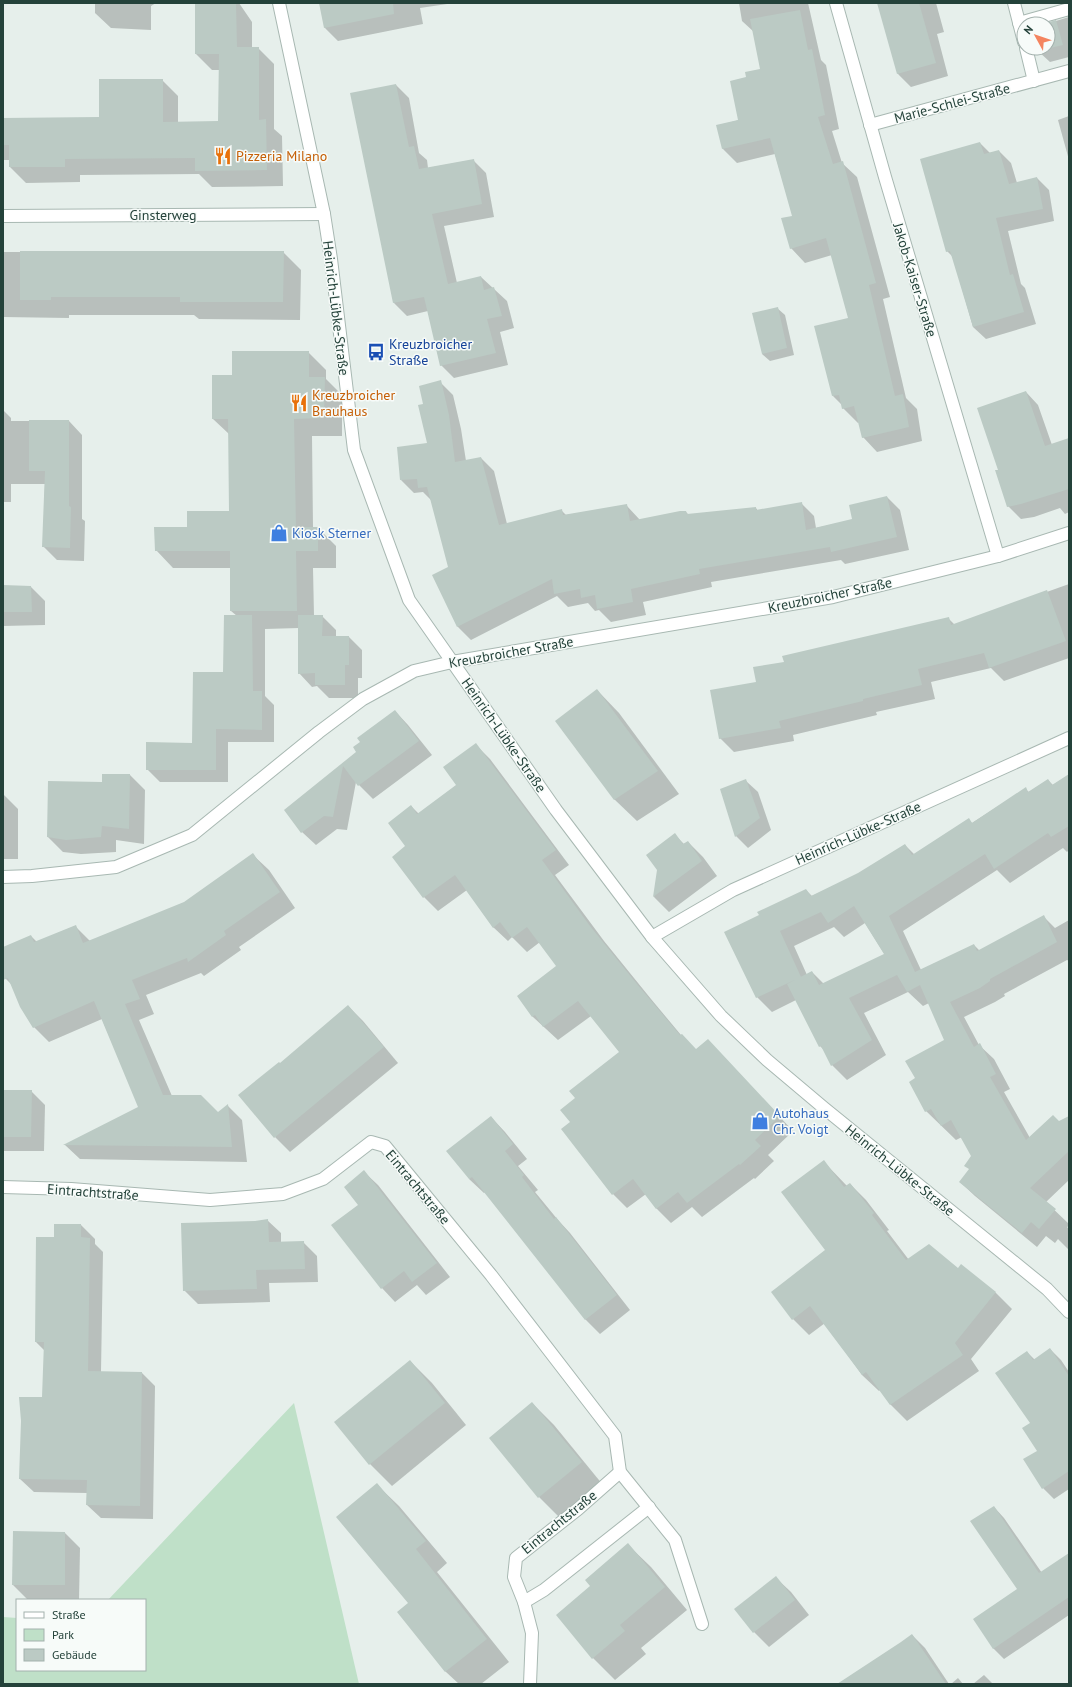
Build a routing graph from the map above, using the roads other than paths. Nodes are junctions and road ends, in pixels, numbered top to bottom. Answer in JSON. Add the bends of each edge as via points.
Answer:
{"nodes":[{"id":1,"x":279,"y":3,"type":"edge"},
{"id":2,"x":836,"y":3,"type":"edge"},
{"id":3,"x":1014,"y":3,"type":"edge"},
{"id":4,"x":1069,"y":9,"type":"edge"},
{"id":5,"x":1017,"y":16,"type":"edge"},
{"id":6,"x":1044,"y":16,"type":"edge"},
{"id":7,"x":1028,"y":56,"type":"edge"},
{"id":8,"x":1069,"y":71,"type":"edge"},
{"id":9,"x":1034,"y":81,"type":"junction"},
{"id":10,"x":870,"y":125,"type":"junction"},
{"id":11,"x":324,"y":214,"type":"junction"},
{"id":12,"x":3,"y":216,"type":"edge"},
{"id":13,"x":1069,"y":533,"type":"edge"},
{"id":14,"x":998,"y":556,"type":"junction"},
{"id":15,"x":452,"y":662,"type":"junction"},
{"id":16,"x":1069,"y":738,"type":"edge"},
{"id":17,"x":3,"y":877,"type":"edge"},
{"id":18,"x":652,"y":937,"type":"junction"},
{"id":19,"x":3,"y":1187,"type":"edge"},
{"id":20,"x":1069,"y":1312,"type":"edge"},
{"id":21,"x":620,"y":1472,"type":"junction"},
{"id":22,"x":649,"y":1507,"type":"junction"},
{"id":23,"x":524,"y":1602,"type":"junction"},
{"id":24,"x":702,"y":1624,"type":"dead end"},
{"id":25,"x":530,"y":1684,"type":"edge"}],
"edges":[{"from":1,"to":11,"type":"street","name":"Heinrich-Lübke-Straße"},
{"from":2,"to":10,"type":"street","name":"Jakob-Kaiser-Straße"},
{"from":3,"to":5,"type":"street"},
{"from":4,"to":6,"type":"street"},
{"from":7,"to":9,"type":"street"},
{"from":8,"to":9,"type":"street","name":"Marie-Schlei-Straße"},
{"from":9,"to":10,"type":"street","name":"Marie-Schlei-Straße"},
{"from":10,"to":14,"type":"street","name":"Jakob-Kaiser-Straße"},
{"from":11,"to":12,"type":"street","name":"Ginsterweg"},
{"from":11,"to":15,"type":"street","name":"Heinrich-Lübke-Straße","via":[[354,450],[409,600]]},
{"from":13,"to":14,"type":"street","name":"Kreuzbroicher Straße"},
{"from":14,"to":15,"type":"street","name":"Kreuzbroicher Straße","via":[[833,597]]},
{"from":15,"to":17,"type":"street","name":"Kreuzbroicher Straße","via":[[414,671],[363,699],[192,835],[116,867]]},
{"from":15,"to":18,"type":"street","name":"Heinrich-Lübke-Straße","via":[[556,810]]},
{"from":16,"to":18,"type":"street","name":"Heinrich-Lübke-Straße","via":[[733,890]]},
{"from":18,"to":20,"type":"street","name":"Heinrich-Lübke-Straße","via":[[721,1016],[767,1060],[1047,1289]]},
{"from":19,"to":21,"type":"street","name":"Eintrachtstraße","via":[[71,1189],[210,1200],[283,1194],[323,1179],[371,1142],[385,1146],[491,1275],[615,1436]]},
{"from":21,"to":22,"type":"street"},
{"from":21,"to":23,"type":"street","name":"Eintrachtstraße","via":[[516,1558],[514,1577]]},
{"from":22,"to":23,"type":"street","via":[[544,1590]]},
{"from":22,"to":24,"type":"street","via":[[675,1540]]},
{"from":23,"to":25,"type":"street","name":"Eintrachtstraße","via":[[532,1633]]}]}
